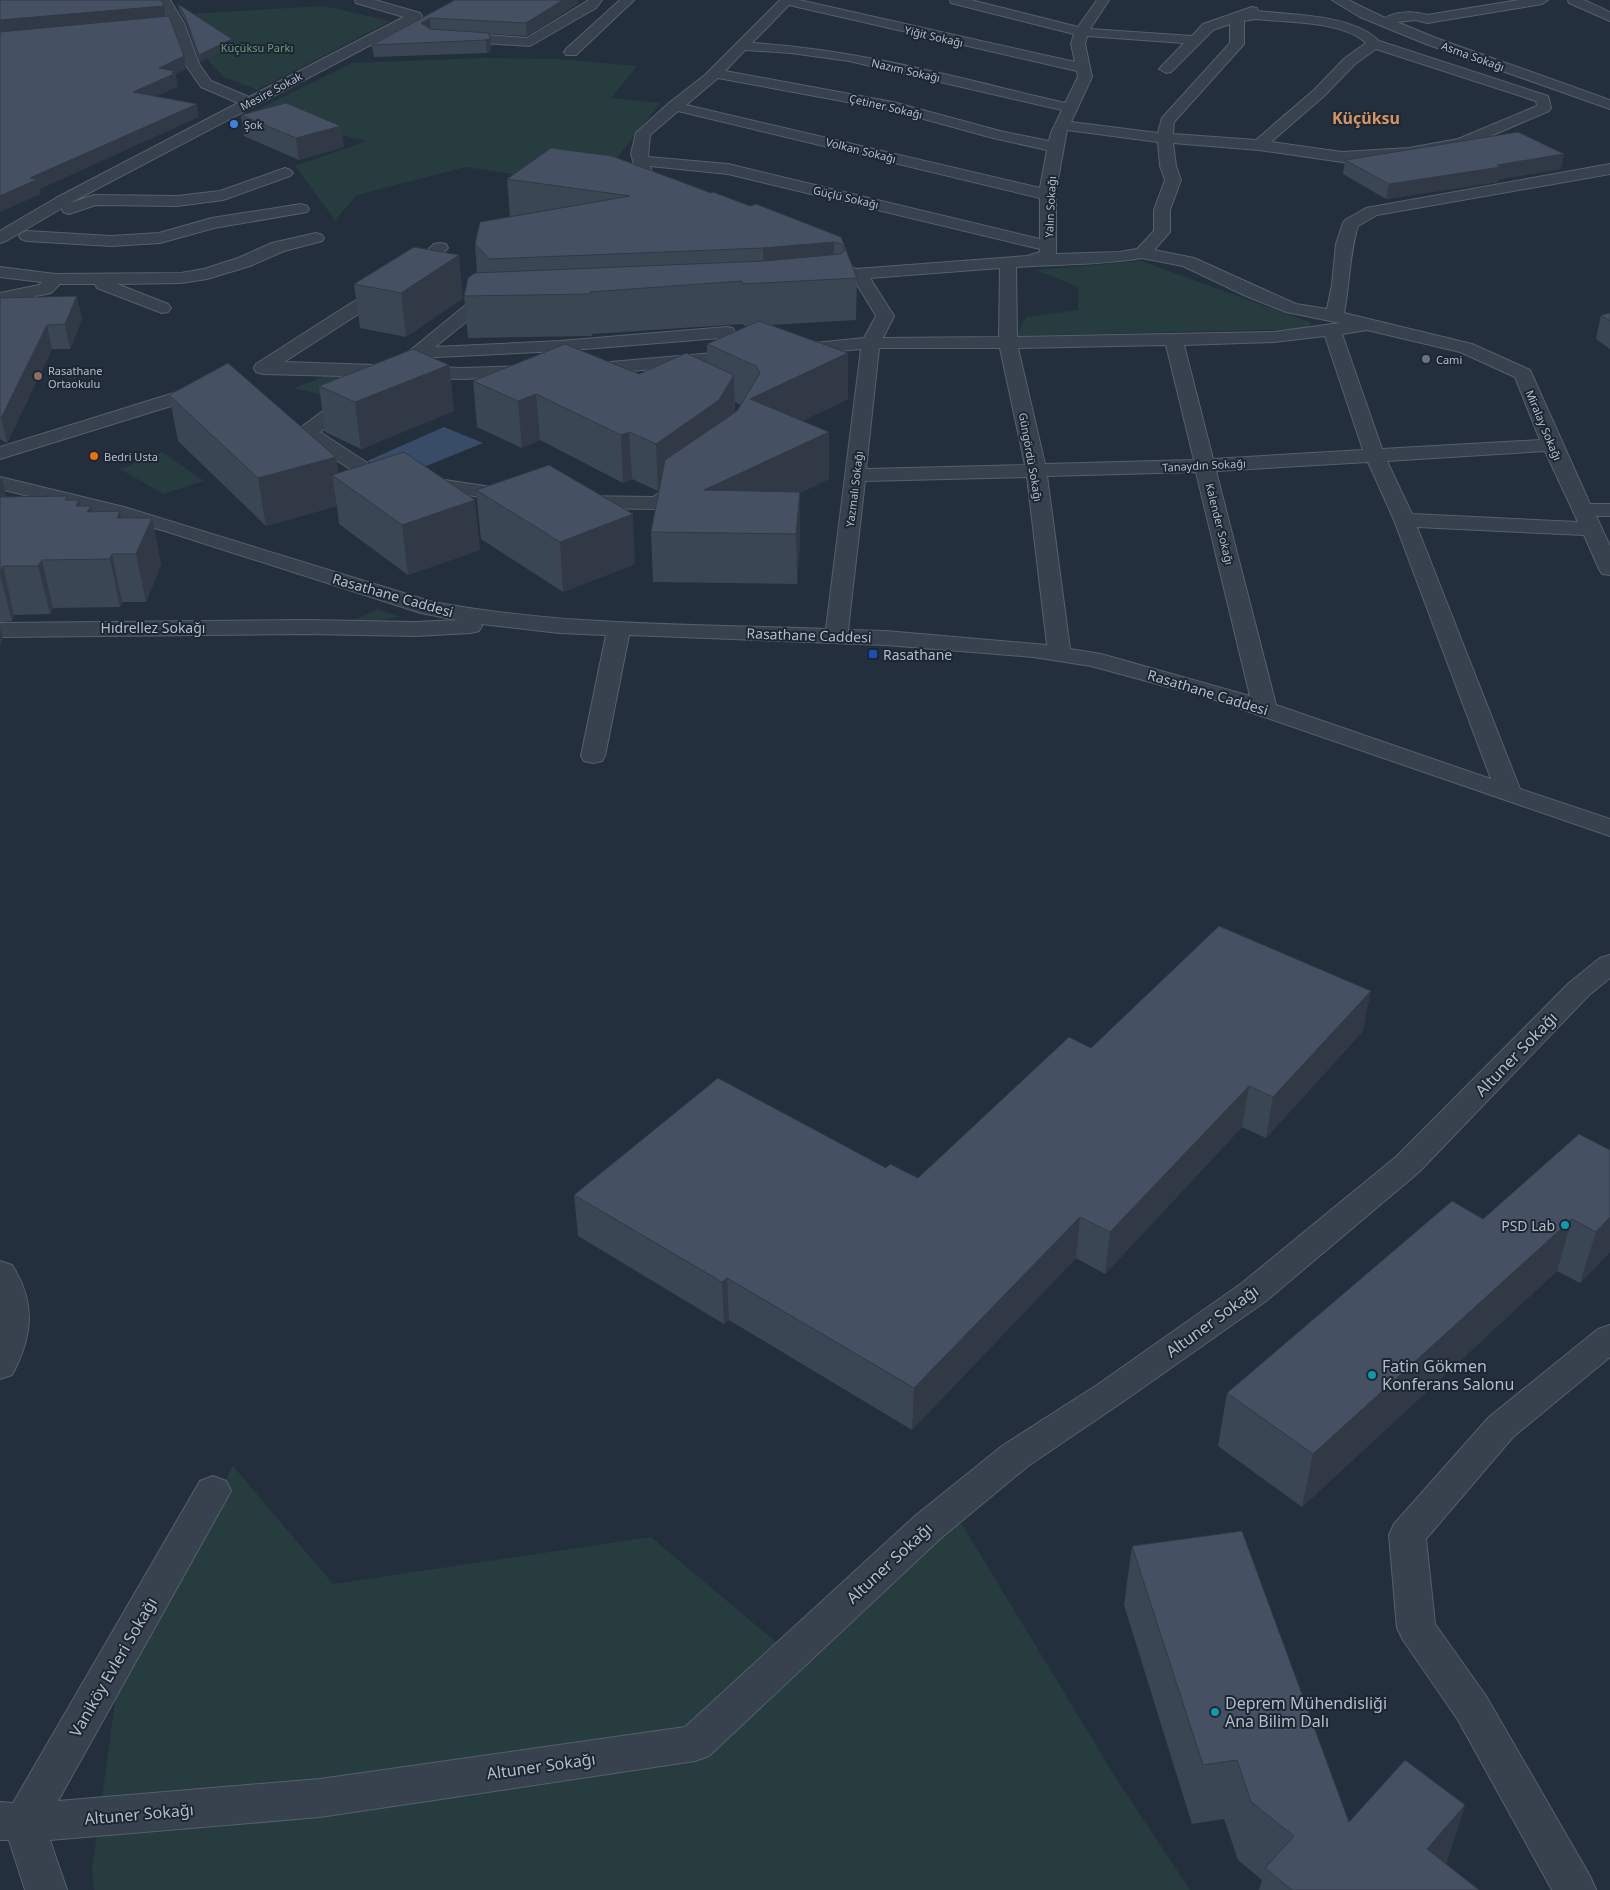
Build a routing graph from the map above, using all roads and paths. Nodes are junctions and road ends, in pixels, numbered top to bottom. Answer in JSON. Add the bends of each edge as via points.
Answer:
{"nodes":[{"id":1,"x":164,"y":0,"type":"edge"},
{"id":2,"x":361,"y":0,"type":"edge"},
{"id":3,"x":596,"y":0,"type":"edge"},
{"id":4,"x":628,"y":0,"type":"edge"},
{"id":5,"x":956,"y":0,"type":"edge"},
{"id":6,"x":1103,"y":0,"type":"edge"},
{"id":7,"x":1338,"y":0,"type":"edge"},
{"id":8,"x":1542,"y":0,"type":"edge"},
{"id":9,"x":1574,"y":0,"type":"edge"},
{"id":10,"x":787,"y":1,"type":"edge"},
{"id":11,"x":1269,"y":4,"type":"dead end"},
{"id":12,"x":1394,"y":4,"type":"dead end"},
{"id":13,"x":1365,"y":14,"type":"junction"},
{"id":14,"x":1610,"y":17,"type":"edge"},
{"id":15,"x":1236,"y":18,"type":"junction"},
{"id":16,"x":1427,"y":19,"type":"junction"},
{"id":17,"x":1379,"y":20,"type":"junction"},
{"id":18,"x":177,"y":23,"type":"junction"},
{"id":19,"x":121,"y":28,"type":"edge"},
{"id":20,"x":1448,"y":31,"type":"dead end"},
{"id":21,"x":1081,"y":32,"type":"junction"},
{"id":22,"x":440,"y":36,"type":"edge"},
{"id":23,"x":1195,"y":40,"type":"junction"},
{"id":24,"x":1374,"y":44,"type":"junction"},
{"id":25,"x":740,"y":46,"type":"junction"},
{"id":26,"x":572,"y":52,"type":"dead end"},
{"id":27,"x":1083,"y":68,"type":"junction"},
{"id":28,"x":1166,"y":69,"type":"dead end"},
{"id":29,"x":715,"y":73,"type":"junction"},
{"id":30,"x":1610,"y":91,"type":"edge"},
{"id":31,"x":1585,"y":95,"type":"junction"},
{"id":32,"x":249,"y":102,"type":"junction"},
{"id":33,"x":1610,"y":105,"type":"edge"},
{"id":34,"x":674,"y":106,"type":"junction"},
{"id":35,"x":1070,"y":108,"type":"junction"},
{"id":36,"x":1062,"y":125,"type":"junction"},
{"id":37,"x":1165,"y":138,"type":"junction"},
{"id":38,"x":1259,"y":145,"type":"junction"},
{"id":39,"x":1055,"y":147,"type":"junction"},
{"id":40,"x":641,"y":161,"type":"junction"},
{"id":41,"x":1610,"y":169,"type":"edge"},
{"id":42,"x":285,"y":173,"type":"dead end"},
{"id":43,"x":1048,"y":195,"type":"junction"},
{"id":44,"x":675,"y":206,"type":"edge"},
{"id":45,"x":301,"y":209,"type":"dead end"},
{"id":46,"x":27,"y":236,"type":"junction"},
{"id":47,"x":0,"y":238,"type":"edge"},
{"id":48,"x":316,"y":238,"type":"dead end"},
{"id":49,"x":440,"y":248,"type":"dead end"},
{"id":50,"x":804,"y":252,"type":"edge"},
{"id":51,"x":1044,"y":253,"type":"junction"},
{"id":52,"x":1142,"y":253,"type":"junction"},
{"id":53,"x":0,"y":255,"type":"edge"},
{"id":54,"x":1008,"y":262,"type":"junction"},
{"id":55,"x":0,"y":272,"type":"edge"},
{"id":56,"x":854,"y":274,"type":"junction"},
{"id":57,"x":55,"y":279,"type":"junction"},
{"id":58,"x":89,"y":279,"type":"junction"},
{"id":59,"x":0,"y":298,"type":"edge"},
{"id":60,"x":522,"y":306,"type":"edge"},
{"id":61,"x":162,"y":308,"type":"dead end"},
{"id":62,"x":1334,"y":323,"type":"junction"},
{"id":63,"x":1174,"y":340,"type":"junction"},
{"id":64,"x":1008,"y":342,"type":"junction"},
{"id":65,"x":871,"y":343,"type":"junction"},
{"id":66,"x":782,"y":352,"type":"edge"},
{"id":67,"x":763,"y":354,"type":"edge"},
{"id":68,"x":736,"y":356,"type":"junction"},
{"id":69,"x":263,"y":368,"type":"junction"},
{"id":70,"x":372,"y":370,"type":"junction"},
{"id":71,"x":567,"y":370,"type":"edge"},
{"id":72,"x":547,"y":371,"type":"edge"},
{"id":73,"x":244,"y":375,"type":"edge"},
{"id":74,"x":698,"y":379,"type":"edge"},
{"id":75,"x":226,"y":382,"type":"edge"},
{"id":76,"x":1552,"y":445,"type":"junction"},
{"id":77,"x":0,"y":454,"type":"edge"},
{"id":78,"x":1374,"y":454,"type":"junction"},
{"id":79,"x":1205,"y":465,"type":"junction"},
{"id":80,"x":706,"y":469,"type":"edge"},
{"id":81,"x":1036,"y":471,"type":"junction"},
{"id":82,"x":856,"y":475,"type":"junction"},
{"id":83,"x":0,"y":483,"type":"edge"},
{"id":84,"x":1582,"y":510,"type":"junction"},
{"id":85,"x":1610,"y":510,"type":"edge"},
{"id":86,"x":1404,"y":520,"type":"junction"},
{"id":87,"x":1591,"y":529,"type":"junction"},
{"id":88,"x":1610,"y":569,"type":"edge"},
{"id":89,"x":372,"y":591,"type":"junction"},
{"id":90,"x":511,"y":622,"type":"junction"},
{"id":91,"x":306,"y":627,"type":"junction"},
{"id":92,"x":619,"y":628,"type":"junction"},
{"id":93,"x":0,"y":630,"type":"edge"},
{"id":94,"x":836,"y":636,"type":"junction"},
{"id":95,"x":1059,"y":653,"type":"junction"},
{"id":96,"x":1265,"y":709,"type":"junction"},
{"id":97,"x":594,"y":756,"type":"dead end"},
{"id":98,"x":1508,"y":792,"type":"junction"},
{"id":99,"x":1610,"y":828,"type":"edge"},
{"id":100,"x":1610,"y":964,"type":"edge"},
{"id":101,"x":0,"y":1273,"type":"edge"},
{"id":102,"x":1610,"y":1338,"type":"edge"},
{"id":103,"x":0,"y":1366,"type":"edge"},
{"id":104,"x":213,"y":1491,"type":"dead end"},
{"id":105,"x":12,"y":1822,"type":"edge"},
{"id":106,"x":46,"y":1890,"type":"edge"},
{"id":107,"x":1575,"y":1890,"type":"edge"}],
"edges":[{"from":1,"to":18,"type":"street"},
{"from":2,"to":32,"type":"street","name":"Mesire Sokak","via":[[415,16]]},
{"from":3,"to":22,"type":"street","via":[[530,42]]},
{"from":4,"to":26,"type":"street"},
{"from":5,"to":21,"type":"street"},
{"from":6,"to":21,"type":"street"},
{"from":7,"to":13,"type":"street","name":"Asma Sokağı"},
{"from":8,"to":16,"type":"street"},
{"from":9,"to":14,"type":"street"},
{"from":10,"to":25,"type":"street"},
{"from":10,"to":27,"type":"street","name":"Yiğit Sokağı"},
{"from":11,"to":15,"type":"street"},
{"from":12,"to":13,"type":"street","via":[[1402,9]]},
{"from":13,"to":17,"type":"street","name":"Asma Sokağı"},
{"from":15,"to":23,"type":"street","via":[[1208,27]]},
{"from":15,"to":24,"type":"street","via":[[1255,15],[1336,24],[1364,35]]},
{"from":15,"to":37,"type":"street","via":[[1237,44],[1167,120]]},
{"from":16,"to":17,"type":"street","via":[[1417,16]]},
{"from":16,"to":20,"type":"street","via":[[1420,21]]},
{"from":17,"to":31,"type":"street","name":"Asma Sokağı"},
{"from":18,"to":19,"type":"street"},
{"from":18,"to":32,"type":"street","via":[[192,64],[206,84]]},
{"from":21,"to":23,"type":"street"},
{"from":21,"to":27,"type":"street","name":"Yalın Sokağı","via":[[1078,44]]},
{"from":23,"to":28,"type":"street"},
{"from":24,"to":38,"type":"street","via":[[1350,61]]},
{"from":24,"to":38,"type":"street","via":[[1543,99],[1544,108],[1462,143],[1409,153],[1342,158]]},
{"from":25,"to":29,"type":"street"},
{"from":25,"to":35,"type":"street","name":"Nazım Sokağı","via":[[849,57]]},
{"from":27,"to":35,"type":"street","name":"Yalın Sokağı","via":[[1085,77]]},
{"from":29,"to":34,"type":"street"},
{"from":29,"to":39,"type":"street","name":"Çetiner Sokağı","via":[[893,106]]},
{"from":30,"to":31,"type":"street"},
{"from":31,"to":33,"type":"street","name":"Asma Sokağı"},
{"from":32,"to":47,"type":"street","name":"Mesire Sokak","via":[[62,201]]},
{"from":34,"to":40,"type":"street","via":[[643,133]]},
{"from":34,"to":43,"type":"street","name":"Volkan Sokağı"},
{"from":35,"to":36,"type":"street","name":"Yalın Sokağı"},
{"from":36,"to":37,"type":"street"},
{"from":36,"to":39,"type":"street","name":"Yalın Sokağı"},
{"from":37,"to":38,"type":"street"},
{"from":37,"to":52,"type":"street","via":[[1173,180],[1162,210],[1162,232]]},
{"from":39,"to":43,"type":"street","name":"Yalın Sokağı"},
{"from":40,"to":44,"type":"street","via":[[647,180]]},
{"from":40,"to":51,"type":"street","name":"Güçlü Sokağı","via":[[728,169]]},
{"from":41,"to":62,"type":"street","via":[[1372,212],[1350,223],[1344,244]]},
{"from":42,"to":46,"type":"street","via":[[223,195],[177,201],[94,200],[70,209]]},
{"from":43,"to":51,"type":"street","name":"Yalın Sokağı"},
{"from":45,"to":46,"type":"street","via":[[212,222],[160,238],[111,241]]},
{"from":46,"to":53,"type":"street"},
{"from":48,"to":58,"type":"street","via":[[278,247],[207,274],[180,278]]},
{"from":49,"to":69,"type":"street","via":[[408,278]]},
{"from":50,"to":56,"type":"street"},
{"from":51,"to":52,"type":"street","via":[[1119,257]]},
{"from":51,"to":54,"type":"street"},
{"from":52,"to":62,"type":"street","name":"Miralay Sokağı","via":[[1188,262],[1252,292]]},
{"from":54,"to":56,"type":"street"},
{"from":54,"to":64,"type":"street","name":"Güngördü Sokağı"},
{"from":55,"to":57,"type":"street"},
{"from":56,"to":65,"type":"street","via":[[862,278],[886,316]]},
{"from":57,"to":58,"type":"street"},
{"from":57,"to":59,"type":"street","via":[[45,289]]},
{"from":58,"to":61,"type":"street"},
{"from":60,"to":68,"type":"street","via":[[474,308],[416,353],[560,346],[726,332]]},
{"from":62,"to":63,"type":"street","via":[[1274,337]]},
{"from":62,"to":76,"type":"street","name":"Miralay Sokağı","via":[[1367,325],[1466,348],[1523,374]]},
{"from":62,"to":78,"type":"street"},
{"from":63,"to":64,"type":"street"},
{"from":63,"to":79,"type":"street","name":"Kalender Sokağı"},
{"from":64,"to":65,"type":"street"},
{"from":64,"to":81,"type":"street","name":"Güngördü Sokağı"},
{"from":65,"to":66,"type":"street"},
{"from":65,"to":82,"type":"street","name":"Yazmalı Sokağı"},
{"from":67,"to":68,"type":"street"},
{"from":68,"to":71,"type":"street"},
{"from":68,"to":74,"type":"street"},
{"from":69,"to":70,"type":"street"},
{"from":69,"to":73,"type":"street"},
{"from":70,"to":72,"type":"street"},
{"from":70,"to":80,"type":"street","via":[[362,392],[307,432],[372,475],[544,500],[658,503]]},
{"from":75,"to":77,"type":"street"},
{"from":76,"to":78,"type":"street","name":"Tanaydın Sokağı"},
{"from":76,"to":84,"type":"street","name":"Miralay Sokağı"},
{"from":78,"to":79,"type":"street","name":"Tanaydın Sokağı"},
{"from":78,"to":86,"type":"street"},
{"from":79,"to":81,"type":"street","name":"Tanaydın Sokağı"},
{"from":79,"to":96,"type":"street","name":"Kalender Sokağı"},
{"from":81,"to":82,"type":"street","name":"Tanaydın Sokağı"},
{"from":81,"to":95,"type":"street","name":"Güngördü Sokağı"},
{"from":82,"to":94,"type":"street","name":"Yazmalı Sokağı"},
{"from":83,"to":89,"type":"street","name":"Rasathane Caddesi","via":[[172,526]]},
{"from":84,"to":85,"type":"street"},
{"from":84,"to":87,"type":"street","name":"Miralay Sokağı"},
{"from":86,"to":87,"type":"street"},
{"from":86,"to":98,"type":"street"},
{"from":87,"to":88,"type":"street","name":"Miralay Sokağı"},
{"from":89,"to":90,"type":"street","name":"Rasathane Caddesi","via":[[429,608]]},
{"from":89,"to":91,"type":"street","name":"Hıdrellez Sokağı","via":[[349,615]]},
{"from":90,"to":91,"type":"street","name":"Hıdrellez Sokağı","via":[[436,628]]},
{"from":90,"to":92,"type":"street","name":"Rasathane Caddesi"},
{"from":91,"to":93,"type":"street","name":"Hıdrellez Sokağı"},
{"from":92,"to":94,"type":"street","name":"Rasathane Caddesi"},
{"from":92,"to":97,"type":"street"},
{"from":94,"to":95,"type":"street","name":"Rasathane Caddesi","via":[[1001,646]]},
{"from":95,"to":96,"type":"street","name":"Rasathane Caddesi","via":[[1132,668]]},
{"from":96,"to":98,"type":"street","name":"Rasathane Caddesi"},
{"from":98,"to":99,"type":"street","name":"Rasathane Caddesi"},
{"from":100,"to":105,"type":"street","name":"Altuner Sokağı","via":[[1579,989],[1408,1164],[1254,1292],[1015,1456],[928,1526],[695,1743],[320,1798]]},
{"from":101,"to":103,"type":"street","via":[[12,1300],[12,1321],[9,1346]]},
{"from":102,"to":107,"type":"street","via":[[1501,1427],[1408,1535],[1416,1628],[1472,1708]]},
{"from":104,"to":105,"type":"street","name":"Vaniköy Evleri Sokağı"},
{"from":105,"to":106,"type":"street"}]}
